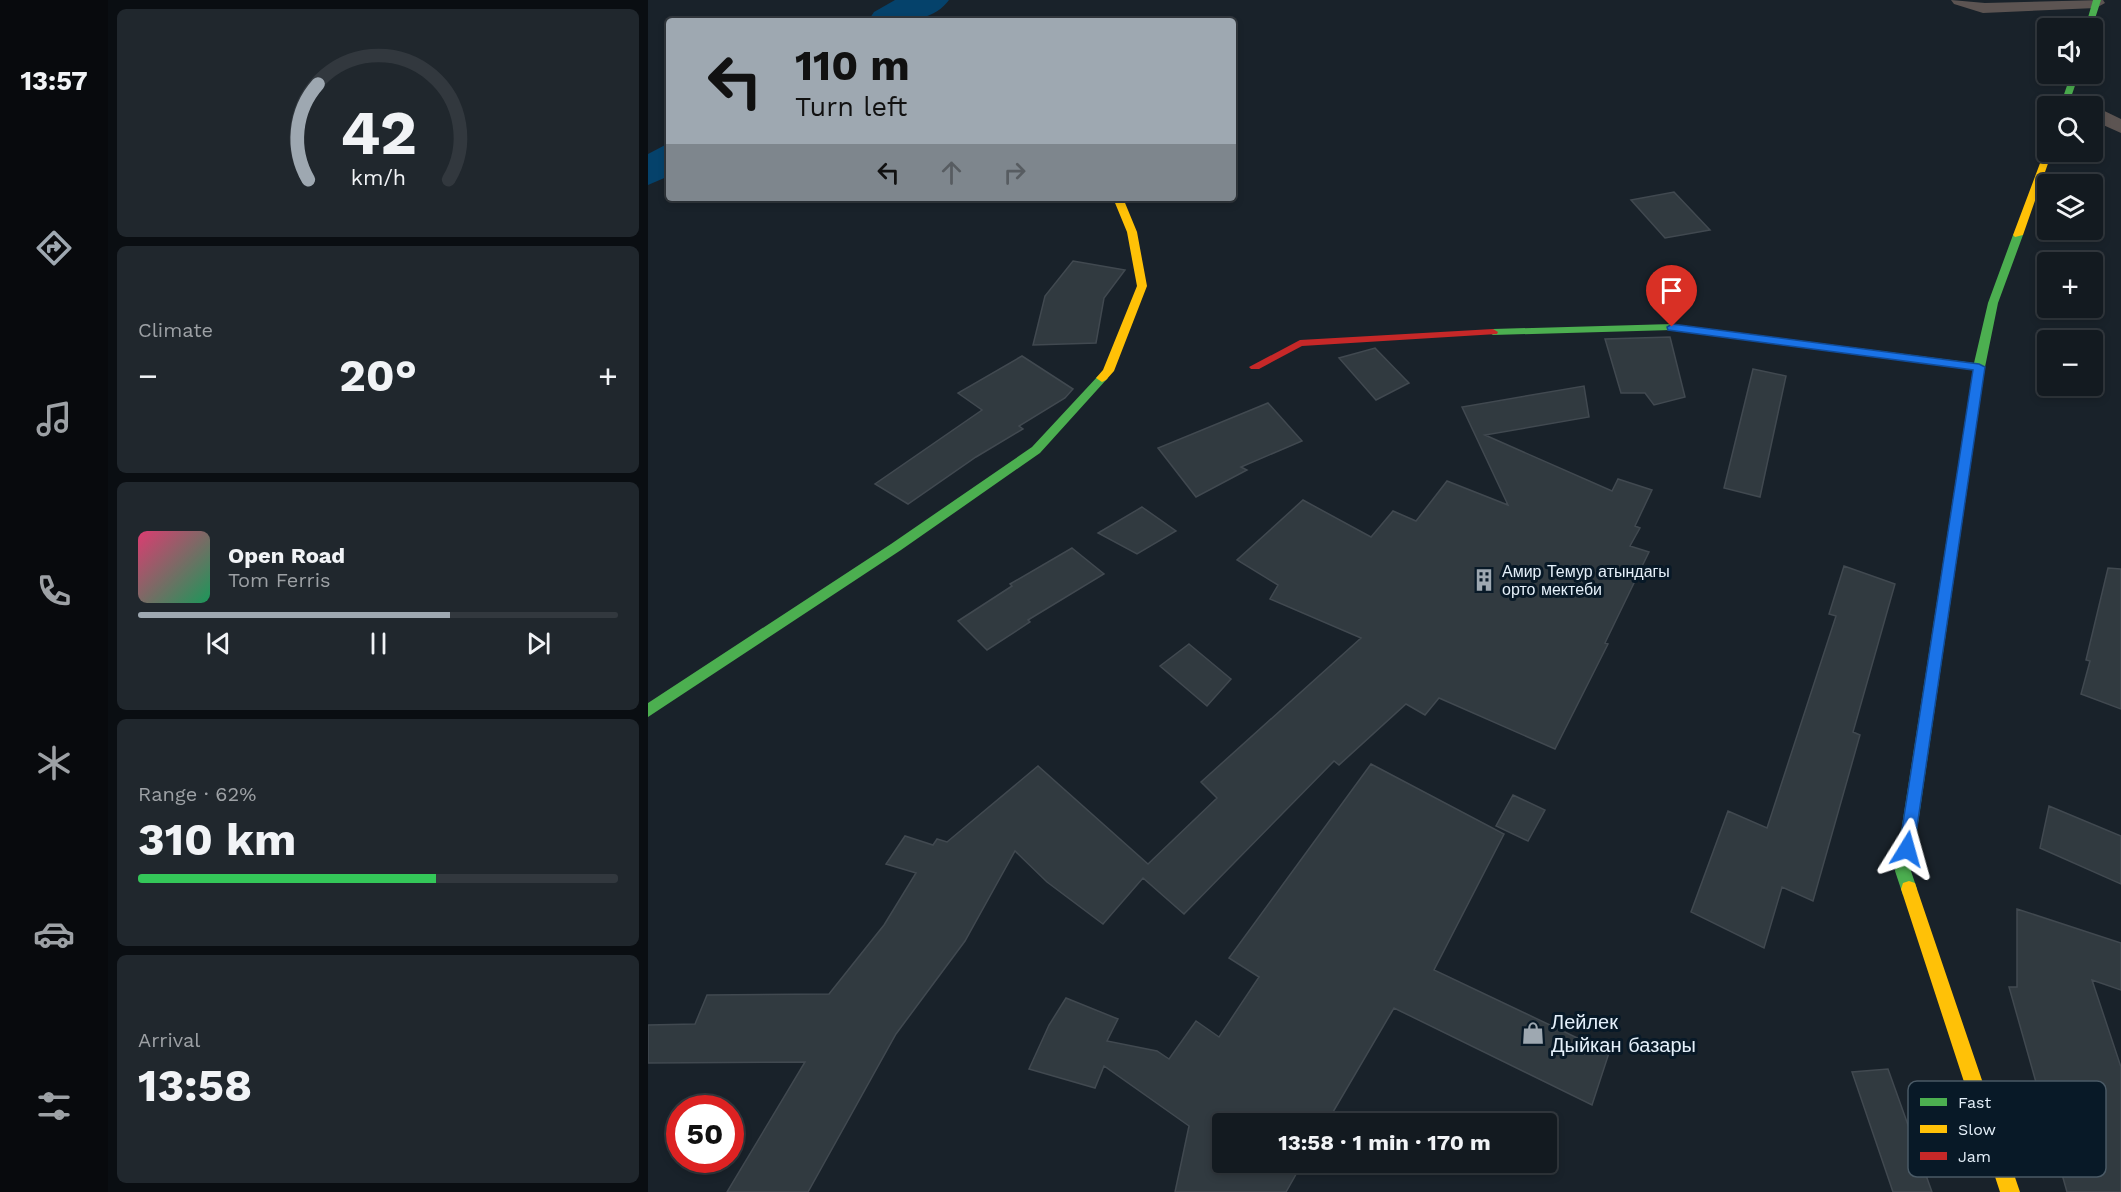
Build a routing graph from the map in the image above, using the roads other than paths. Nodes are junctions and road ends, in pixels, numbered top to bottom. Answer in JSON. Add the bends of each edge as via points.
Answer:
{"nodes":[{"id":1,"x":1960,"y":0,"type":"edge"},
{"id":2,"x":2097,"y":2,"type":"edge"},
{"id":3,"x":2091,"y":18,"type":"edge"},
{"id":4,"x":2103,"y":117,"type":"edge"},
{"id":5,"x":2121,"y":127,"type":"edge"},
{"id":6,"x":2044,"y":162,"type":"edge"},
{"id":7,"x":1119,"y":201,"type":"edge"},
{"id":8,"x":1256,"y":367,"type":"dead end"},
{"id":9,"x":1979,"y":367,"type":"junction"},
{"id":10,"x":648,"y":711,"type":"edge"},
{"id":11,"x":1973,"y":1081,"type":"edge"},
{"id":12,"x":2005,"y":1177,"type":"edge"},
{"id":13,"x":2010,"y":1192,"type":"edge"}],
"edges":[{"from":1,"to":2,"type":"street","via":[[1983,8]]},
{"from":2,"to":3,"type":"street"},
{"from":4,"to":5,"type":"street"},
{"from":6,"to":9,"type":"street","via":[[1993,303]]},
{"from":7,"to":10,"type":"street","via":[[1132,232],[1142,286],[1108,371],[1036,450]]},
{"from":8,"to":9,"type":"street","via":[[1300,343],[1448,333],[1672,327]]},
{"from":9,"to":11,"type":"street","via":[[1904,872]]},
{"from":12,"to":13,"type":"street"}]}
